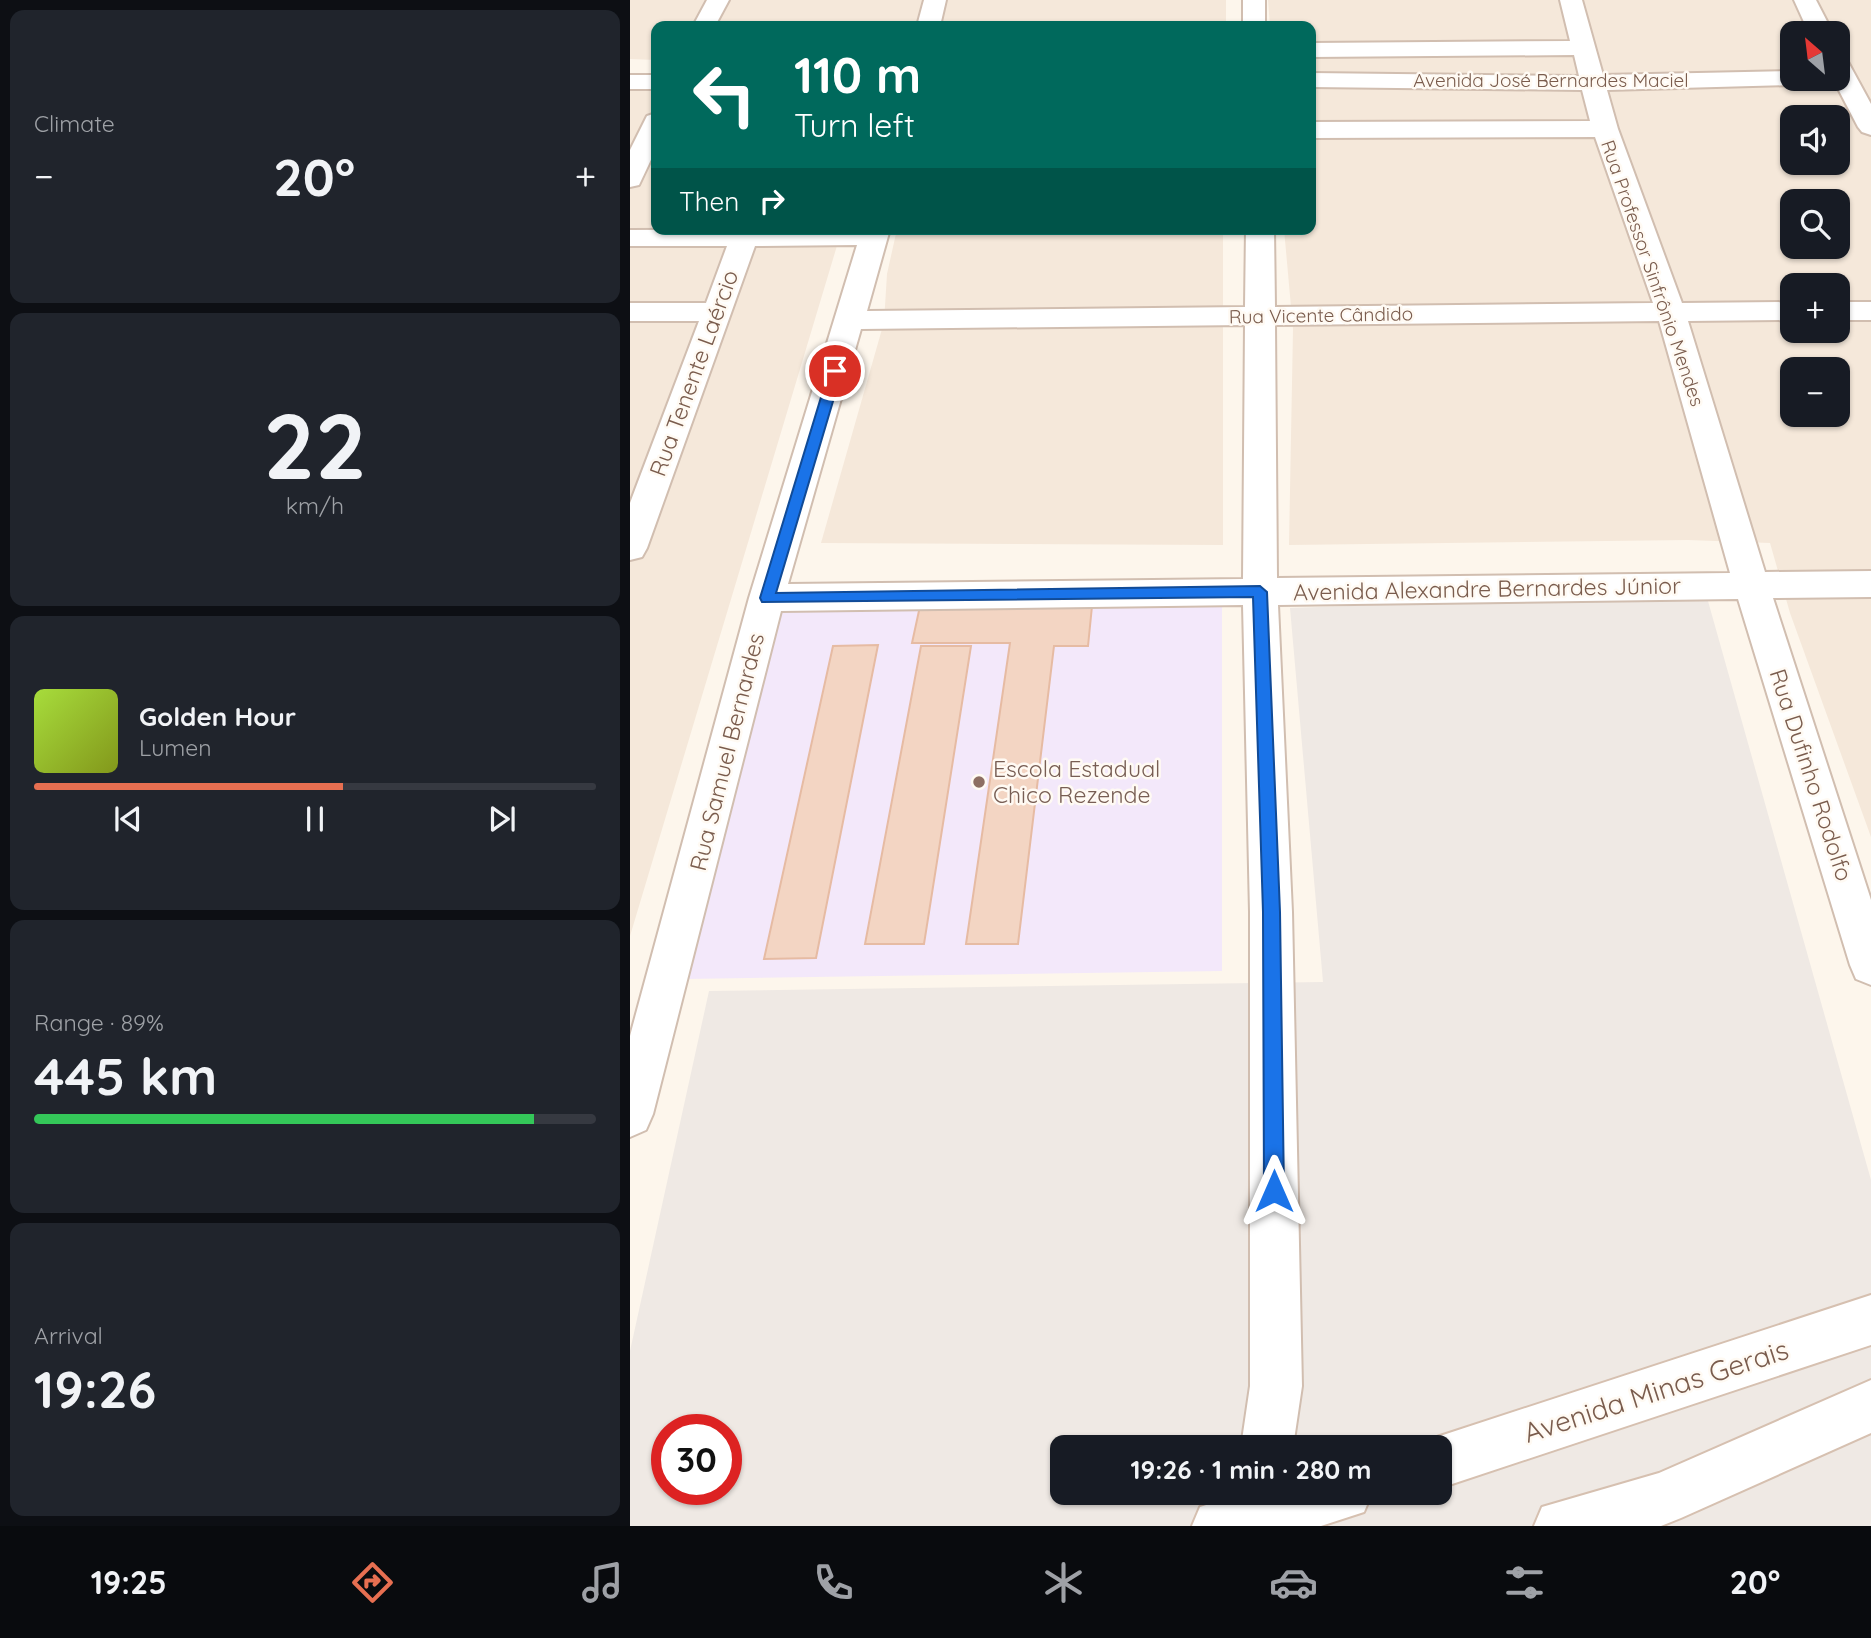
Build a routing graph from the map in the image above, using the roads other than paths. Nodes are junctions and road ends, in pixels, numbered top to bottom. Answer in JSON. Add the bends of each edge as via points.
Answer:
{"nodes":[{"id":1,"x":718,"y":0,"type":"edge"},
{"id":2,"x":935,"y":0,"type":"edge"},
{"id":3,"x":1254,"y":0,"type":"edge"},
{"id":4,"x":1572,"y":0,"type":"edge"},
{"id":5,"x":1805,"y":0,"type":"edge"},
{"id":6,"x":707,"y":21,"type":"edge"},
{"id":7,"x":930,"y":21,"type":"edge"},
{"id":8,"x":1254,"y":21,"type":"edge"},
{"id":9,"x":1815,"y":21,"type":"edge"},
{"id":10,"x":1581,"y":48,"type":"junction"},
{"id":11,"x":1413,"y":49,"type":"junction"},
{"id":12,"x":1316,"y":50,"type":"edge"},
{"id":13,"x":1850,"y":74,"type":"edge"},
{"id":14,"x":1871,"y":76,"type":"edge"},
{"id":15,"x":1780,"y":78,"type":"edge"},
{"id":16,"x":1316,"y":80,"type":"edge"},
{"id":17,"x":1420,"y":80,"type":"junction"},
{"id":18,"x":630,"y":82,"type":"edge"},
{"id":19,"x":651,"y":82,"type":"edge"},
{"id":20,"x":1591,"y":83,"type":"junction"},
{"id":21,"x":1850,"y":91,"type":"edge"},
{"id":22,"x":1871,"y":127,"type":"edge"},
{"id":23,"x":1316,"y":130,"type":"edge"},
{"id":24,"x":1432,"y":130,"type":"junction"},
{"id":25,"x":1605,"y":130,"type":"junction"},
{"id":26,"x":651,"y":132,"type":"edge"},
{"id":27,"x":630,"y":180,"type":"edge"},
{"id":28,"x":823,"y":235,"type":"edge"},
{"id":29,"x":874,"y":235,"type":"edge"},
{"id":30,"x":1260,"y":235,"type":"edge"},
{"id":31,"x":630,"y":238,"type":"edge"},
{"id":32,"x":744,"y":238,"type":"junction"},
{"id":33,"x":1670,"y":310,"type":"junction"},
{"id":34,"x":1780,"y":311,"type":"edge"},
{"id":35,"x":1850,"y":311,"type":"edge"},
{"id":36,"x":1871,"y":311,"type":"edge"},
{"id":37,"x":630,"y":312,"type":"edge"},
{"id":38,"x":715,"y":312,"type":"junction"},
{"id":39,"x":1261,"y":316,"type":"junction"},
{"id":40,"x":850,"y":320,"type":"junction"},
{"id":41,"x":645,"y":464,"type":"edge"},
{"id":42,"x":630,"y":548,"type":"edge"},
{"id":43,"x":1871,"y":584,"type":"edge"},
{"id":44,"x":1751,"y":585,"type":"junction"},
{"id":45,"x":1260,"y":592,"type":"junction"},
{"id":46,"x":767,"y":598,"type":"junction"},
{"id":47,"x":1871,"y":965,"type":"edge"},
{"id":48,"x":630,"y":1114,"type":"edge"},
{"id":49,"x":1871,"y":1320,"type":"edge"},
{"id":50,"x":1871,"y":1406,"type":"edge"},
{"id":51,"x":1269,"y":1435,"type":"edge"},
{"id":52,"x":1452,"y":1458,"type":"edge"},
{"id":53,"x":1290,"y":1505,"type":"edge"},
{"id":54,"x":1661,"y":1512,"type":"edge"},
{"id":55,"x":1235,"y":1517,"type":"edge"},
{"id":56,"x":1561,"y":1526,"type":"edge"}],
"edges":[{"from":1,"to":6,"type":"street"},
{"from":2,"to":7,"type":"street"},
{"from":3,"to":8,"type":"street"},
{"from":4,"to":10,"type":"street","name":"Rua Professor Sinfrônio Mendes"},
{"from":5,"to":9,"type":"street"},
{"from":10,"to":11,"type":"street","name":"Avenida José Bernardes Maciel"},
{"from":10,"to":20,"type":"street","name":"Rua Professor Sinfrônio Mendes"},
{"from":11,"to":12,"type":"street","name":"Avenida José Bernardes Maciel"},
{"from":11,"to":17,"type":"street"},
{"from":13,"to":14,"type":"street"},
{"from":15,"to":20,"type":"street","name":"Avenida José Bernardes Maciel"},
{"from":16,"to":17,"type":"street","name":"Avenida José Bernardes Maciel"},
{"from":17,"to":20,"type":"street","name":"Avenida José Bernardes Maciel"},
{"from":17,"to":24,"type":"street"},
{"from":18,"to":19,"type":"street"},
{"from":20,"to":25,"type":"street","name":"Rua Professor Sinfrônio Mendes"},
{"from":21,"to":22,"type":"street"},
{"from":23,"to":24,"type":"street"},
{"from":24,"to":25,"type":"street"},
{"from":25,"to":33,"type":"street","name":"Rua Professor Sinfrônio Mendes"},
{"from":26,"to":27,"type":"street"},
{"from":28,"to":32,"type":"street"},
{"from":29,"to":40,"type":"street","name":"Rua Samuel Bernardes"},
{"from":30,"to":39,"type":"street"},
{"from":31,"to":32,"type":"street"},
{"from":32,"to":38,"type":"street","name":"Rua Tenente Laércio"},
{"from":33,"to":34,"type":"street","name":"Rua Vicente Cândido"},
{"from":33,"to":39,"type":"street","name":"Rua Vicente Cândido"},
{"from":33,"to":44,"type":"street","name":"Rua Professor Sinfrônio Mendes"},
{"from":35,"to":36,"type":"street"},
{"from":37,"to":38,"type":"street"},
{"from":38,"to":41,"type":"street","name":"Rua Tenente Laércio"},
{"from":39,"to":40,"type":"street","name":"Rua Vicente Cândido"},
{"from":39,"to":45,"type":"street"},
{"from":40,"to":46,"type":"street","name":"Rua Samuel Bernardes"},
{"from":41,"to":42,"type":"street","name":"Rua Tenente Laércio"},
{"from":43,"to":44,"type":"street","name":"Avenida Alexandre Bernardes Júnior"},
{"from":44,"to":45,"type":"street","name":"Avenida Alexandre Bernardes Júnior"},
{"from":44,"to":47,"type":"street","name":"Rua Dufinho Rodolfo"},
{"from":45,"to":46,"type":"street","name":"Avenida Alexandre Bernardes Júnior"},
{"from":45,"to":51,"type":"street","via":[[1271,912],[1276,1386]]},
{"from":46,"to":48,"type":"street","name":"Rua Samuel Bernardes"},
{"from":49,"to":52,"type":"street","name":"Avenida Minas Gerais"},
{"from":50,"to":54,"type":"street"},
{"from":53,"to":55,"type":"street"},
{"from":54,"to":56,"type":"street"}]}
